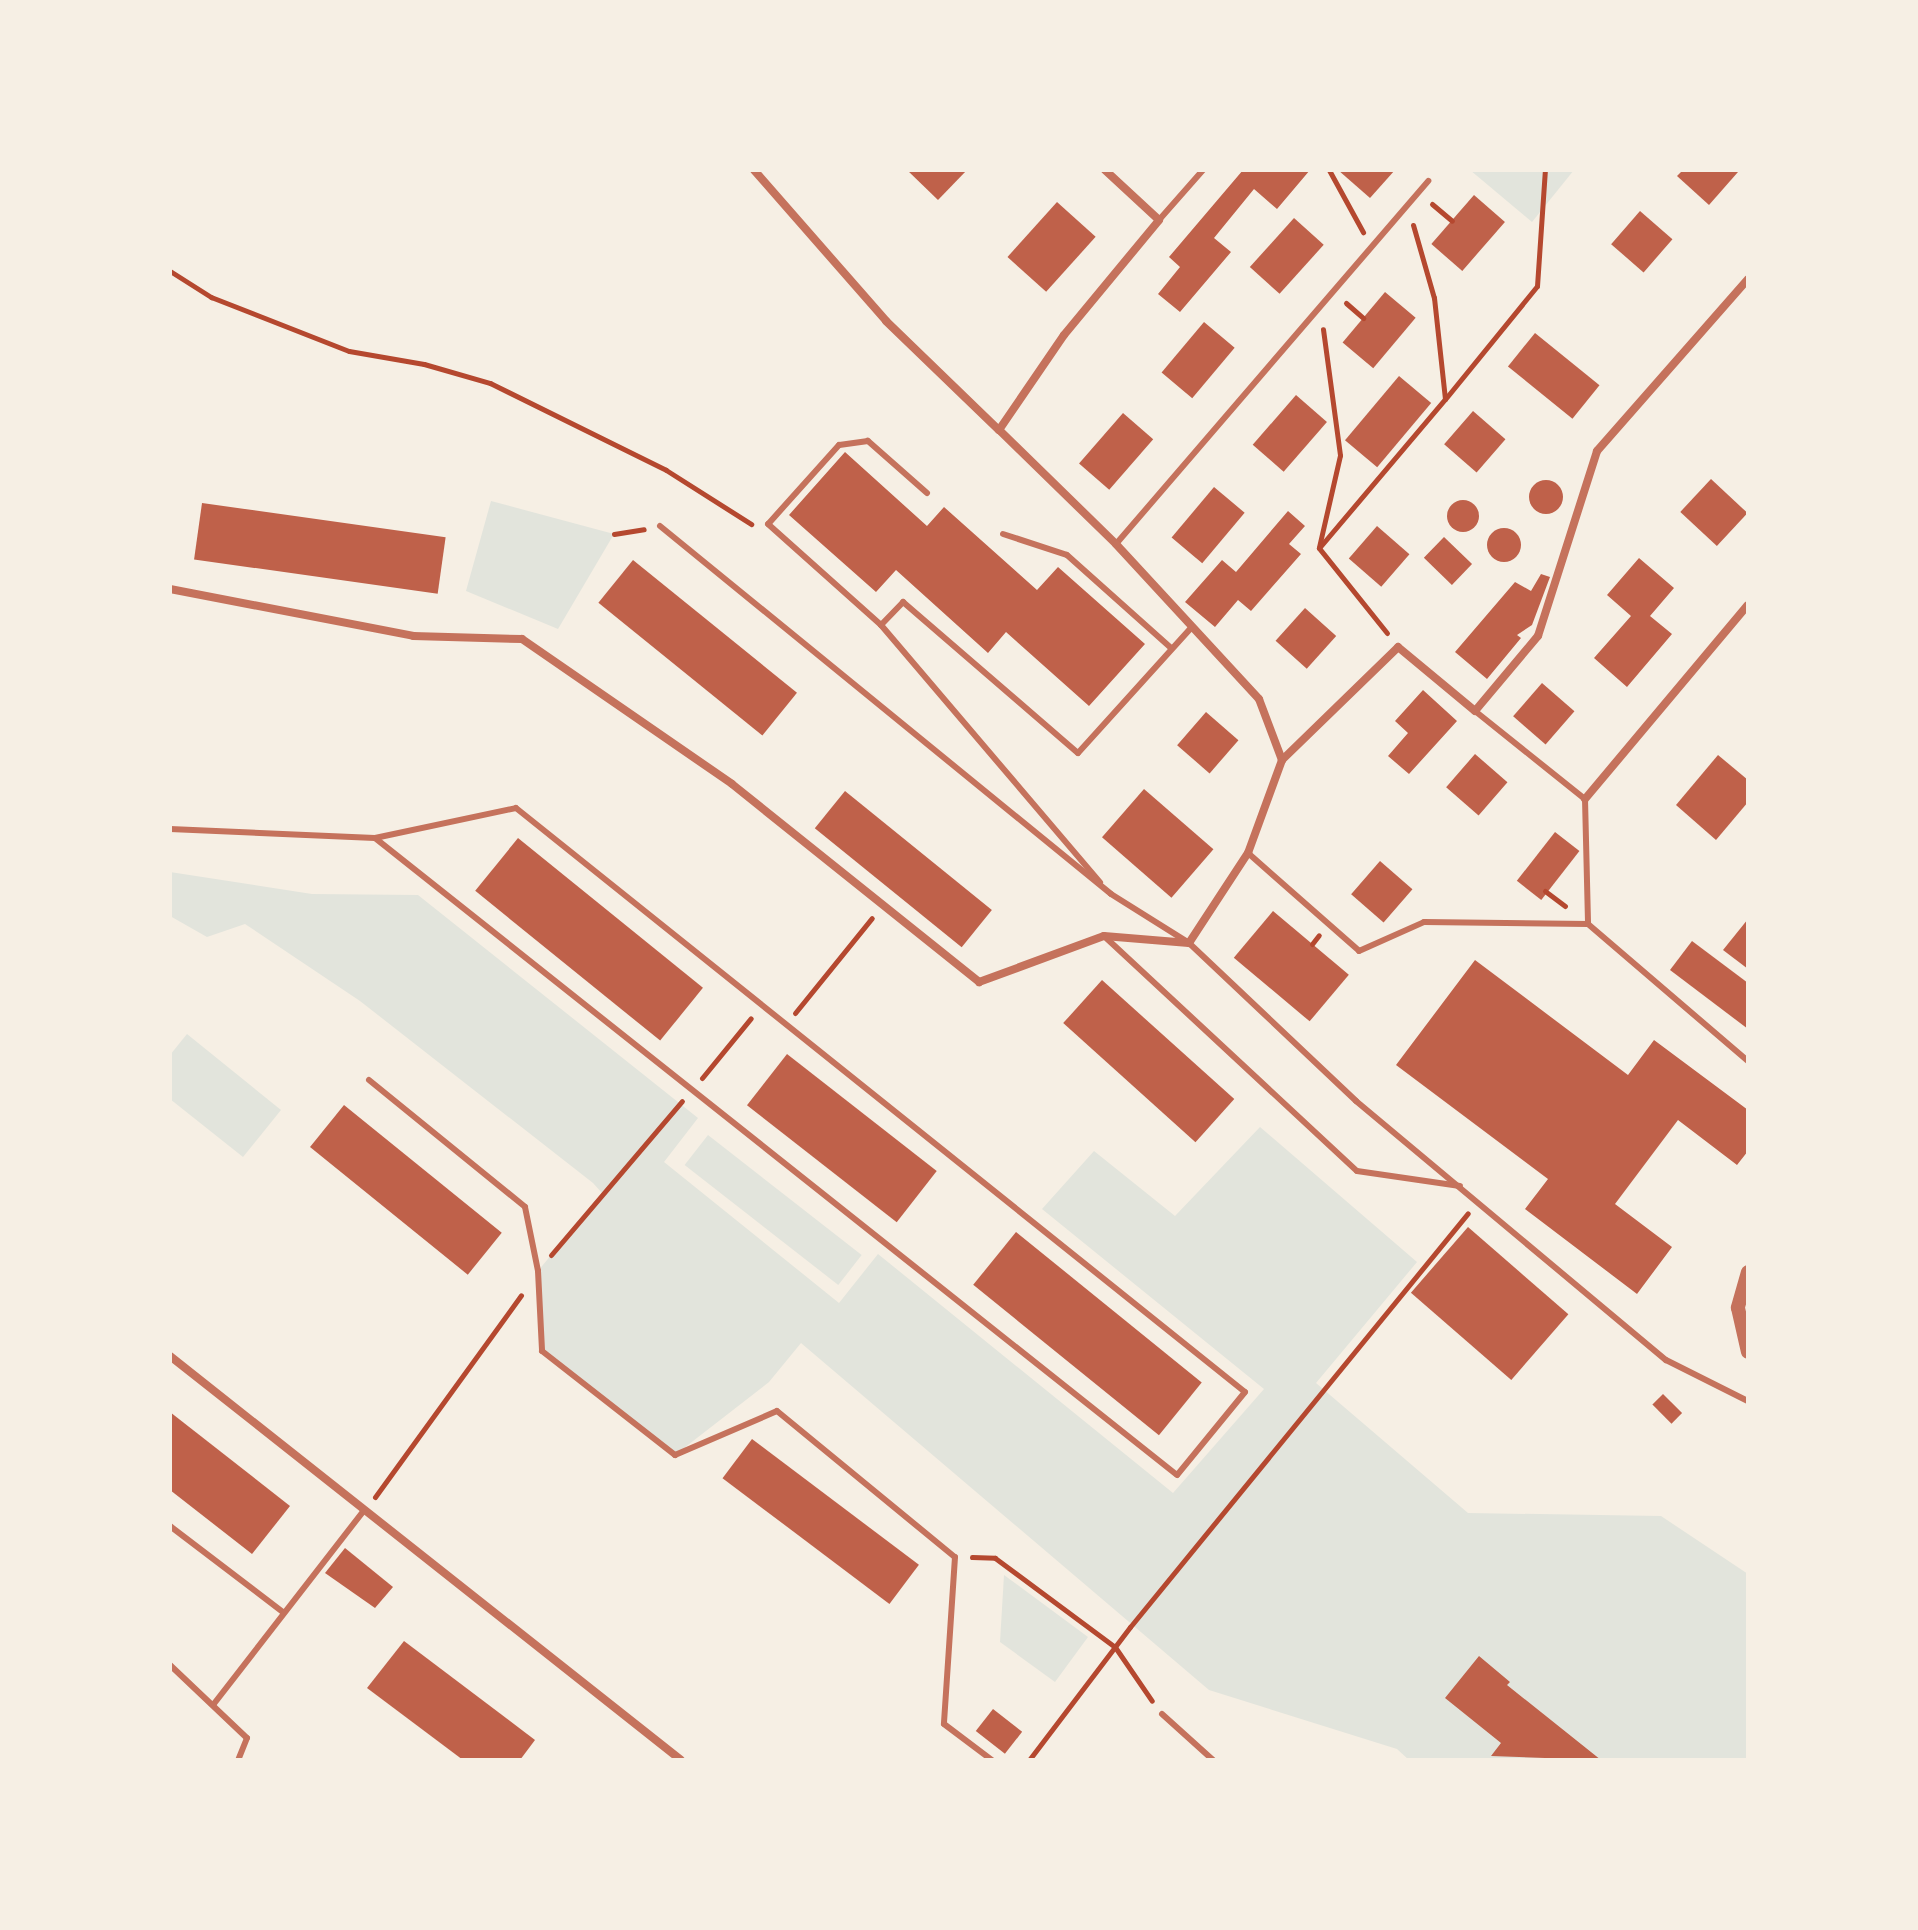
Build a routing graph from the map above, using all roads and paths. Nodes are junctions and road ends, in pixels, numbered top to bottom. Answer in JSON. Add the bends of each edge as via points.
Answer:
{"nodes":[{"id":1,"x":754,"y":170,"type":"edge"},
{"id":2,"x":1105,"y":170,"type":"edge"},
{"id":3,"x":1203,"y":170,"type":"edge"},
{"id":4,"x":1329,"y":170,"type":"edge"},
{"id":5,"x":1545,"y":170,"type":"edge"},
{"id":6,"x":1428,"y":181,"type":"dead end"},
{"id":7,"x":1418,"y":192,"type":"junction"},
{"id":8,"x":1407,"y":205,"type":"junction"},
{"id":9,"x":1159,"y":220,"type":"junction"},
{"id":10,"x":1452,"y":221,"type":"dead end"},
{"id":11,"x":1371,"y":247,"type":"junction"},
{"id":12,"x":170,"y":271,"type":"edge"},
{"id":13,"x":1748,"y":279,"type":"edge"},
{"id":14,"x":1320,"y":306,"type":"junction"},
{"id":15,"x":1445,"y":399,"type":"junction"},
{"id":16,"x":999,"y":430,"type":"junction"},
{"id":17,"x":927,"y":493,"type":"dead end"},
{"id":18,"x":768,"y":524,"type":"junction"},
{"id":19,"x":660,"y":526,"type":"joint"},
{"id":20,"x":614,"y":534,"type":"dead end"},
{"id":21,"x":1003,"y":534,"type":"dead end"},
{"id":22,"x":1116,"y":544,"type":"junction"},
{"id":23,"x":1319,"y":548,"type":"junction"},
{"id":24,"x":170,"y":589,"type":"edge"},
{"id":25,"x":1748,"y":605,"type":"edge"},
{"id":26,"x":881,"y":625,"type":"junction"},
{"id":27,"x":1192,"y":627,"type":"junction"},
{"id":28,"x":1398,"y":647,"type":"junction"},
{"id":29,"x":1171,"y":648,"type":"junction"},
{"id":30,"x":1475,"y":711,"type":"junction"},
{"id":31,"x":1282,"y":760,"type":"junction"},
{"id":32,"x":1585,"y":799,"type":"junction"},
{"id":33,"x":170,"y":829,"type":"edge"},
{"id":34,"x":375,"y":838,"type":"junction"},
{"id":35,"x":1248,"y":853,"type":"junction"},
{"id":36,"x":1111,"y":894,"type":"junction"},
{"id":37,"x":882,"y":905,"type":"junction"},
{"id":38,"x":1588,"y":924,"type":"junction"},
{"id":39,"x":1104,"y":936,"type":"junction"},
{"id":40,"x":1189,"y":943,"type":"junction"},
{"id":41,"x":762,"y":1005,"type":"junction"},
{"id":42,"x":786,"y":1024,"type":"junction"},
{"id":43,"x":1748,"y":1061,"type":"edge"},
{"id":44,"x":369,"y":1080,"type":"dead end"},
{"id":45,"x":690,"y":1093,"type":"junction"},
{"id":46,"x":1464,"y":1186,"type":"junction"},
{"id":47,"x":602,"y":1193,"type":"dead end"},
{"id":48,"x":1478,"y":1200,"type":"junction"},
{"id":49,"x":1748,"y":1272,"type":"edge"},
{"id":50,"x":1748,"y":1352,"type":"edge"},
{"id":51,"x":170,"y":1356,"type":"edge"},
{"id":52,"x":456,"y":1388,"type":"dead end"},
{"id":53,"x":1748,"y":1401,"type":"edge"},
{"id":54,"x":381,"y":1489,"type":"dead end"},
{"id":55,"x":364,"y":1510,"type":"junction"},
{"id":56,"x":170,"y":1526,"type":"edge"},
{"id":57,"x":995,"y":1558,"type":"dead end"},
{"id":58,"x":283,"y":1612,"type":"junction"},
{"id":59,"x":1115,"y":1647,"type":"junction"},
{"id":60,"x":170,"y":1665,"type":"edge"},
{"id":61,"x":213,"y":1705,"type":"junction"},
{"id":62,"x":1162,"y":1714,"type":"joint"},
{"id":63,"x":238,"y":1760,"type":"edge"},
{"id":64,"x":681,"y":1760,"type":"edge"},
{"id":65,"x":992,"y":1760,"type":"edge"},
{"id":66,"x":1029,"y":1760,"type":"edge"},
{"id":67,"x":1213,"y":1760,"type":"edge"}],
"edges":[{"from":1,"to":16,"type":"street","via":[[886,321]]},
{"from":2,"to":9,"type":"street"},
{"from":3,"to":9,"type":"lane"},
{"from":4,"to":11,"type":"path"},
{"from":5,"to":15,"type":"path","via":[[1537,286]]},
{"from":6,"to":7,"type":"lane"},
{"from":7,"to":8,"type":"lane"},
{"from":7,"to":10,"type":"path"},
{"from":8,"to":11,"type":"lane"},
{"from":8,"to":15,"type":"path","via":[[1434,298]]},
{"from":9,"to":16,"type":"street","via":[[1064,335]]},
{"from":11,"to":14,"type":"lane"},
{"from":12,"to":18,"type":"path","via":[[211,297],[349,351],[490,383],[666,470],[748,524]]},
{"from":13,"to":30,"type":"street","via":[[1597,451],[1538,636]]},
{"from":14,"to":22,"type":"lane"},
{"from":14,"to":23,"type":"path","via":[[1340,455]]},
{"from":15,"to":23,"type":"path"},
{"from":16,"to":22,"type":"street"},
{"from":17,"to":18,"type":"lane","via":[[868,441],[839,445]]},
{"from":18,"to":26,"type":"lane"},
{"from":19,"to":20,"type":"path"},
{"from":19,"to":36,"type":"lane"},
{"from":21,"to":29,"type":"lane","via":[[1067,555]]},
{"from":22,"to":27,"type":"street"},
{"from":23,"to":28,"type":"path"},
{"from":24,"to":37,"type":"street","via":[[413,636],[522,639],[732,784]]},
{"from":25,"to":32,"type":"street"},
{"from":26,"to":29,"type":"lane","via":[[903,602],[1078,753]]},
{"from":26,"to":36,"type":"lane"},
{"from":27,"to":29,"type":"lane"},
{"from":27,"to":31,"type":"street","via":[[1259,699]]},
{"from":28,"to":30,"type":"street"},
{"from":28,"to":31,"type":"street"},
{"from":30,"to":32,"type":"lane"},
{"from":31,"to":35,"type":"street"},
{"from":32,"to":38,"type":"lane"},
{"from":33,"to":34,"type":"lane"},
{"from":34,"to":41,"type":"lane","via":[[516,808]]},
{"from":34,"to":45,"type":"lane"},
{"from":35,"to":38,"type":"lane","via":[[1359,951],[1424,922]]},
{"from":35,"to":40,"type":"street"},
{"from":36,"to":40,"type":"lane"},
{"from":37,"to":39,"type":"street","via":[[979,982]]},
{"from":37,"to":42,"type":"path"},
{"from":38,"to":43,"type":"lane"},
{"from":39,"to":40,"type":"street"},
{"from":39,"to":46,"type":"lane","via":[[1357,1171]]},
{"from":40,"to":46,"type":"lane","via":[[1356,1101]]},
{"from":41,"to":42,"type":"lane"},
{"from":41,"to":45,"type":"path"},
{"from":42,"to":45,"type":"lane","via":[[1245,1392],[1177,1475]]},
{"from":44,"to":65,"type":"lane","via":[[525,1207],[538,1271],[542,1351],[675,1455],[777,1411],[955,1557],[944,1724]]},
{"from":45,"to":47,"type":"path"},
{"from":46,"to":48,"type":"lane"},
{"from":48,"to":53,"type":"lane","via":[[1666,1360]]},
{"from":48,"to":59,"type":"path"},
{"from":49,"to":50,"type":"street","via":[[1738,1308]]},
{"from":51,"to":55,"type":"street"},
{"from":52,"to":54,"type":"path"},
{"from":55,"to":58,"type":"lane"},
{"from":55,"to":64,"type":"street"},
{"from":56,"to":58,"type":"lane"},
{"from":57,"to":59,"type":"path"},
{"from":58,"to":61,"type":"lane"},
{"from":59,"to":62,"type":"path"},
{"from":59,"to":66,"type":"path"},
{"from":60,"to":61,"type":"lane"},
{"from":61,"to":63,"type":"lane","via":[[247,1738]]},
{"from":62,"to":67,"type":"lane"}]}
